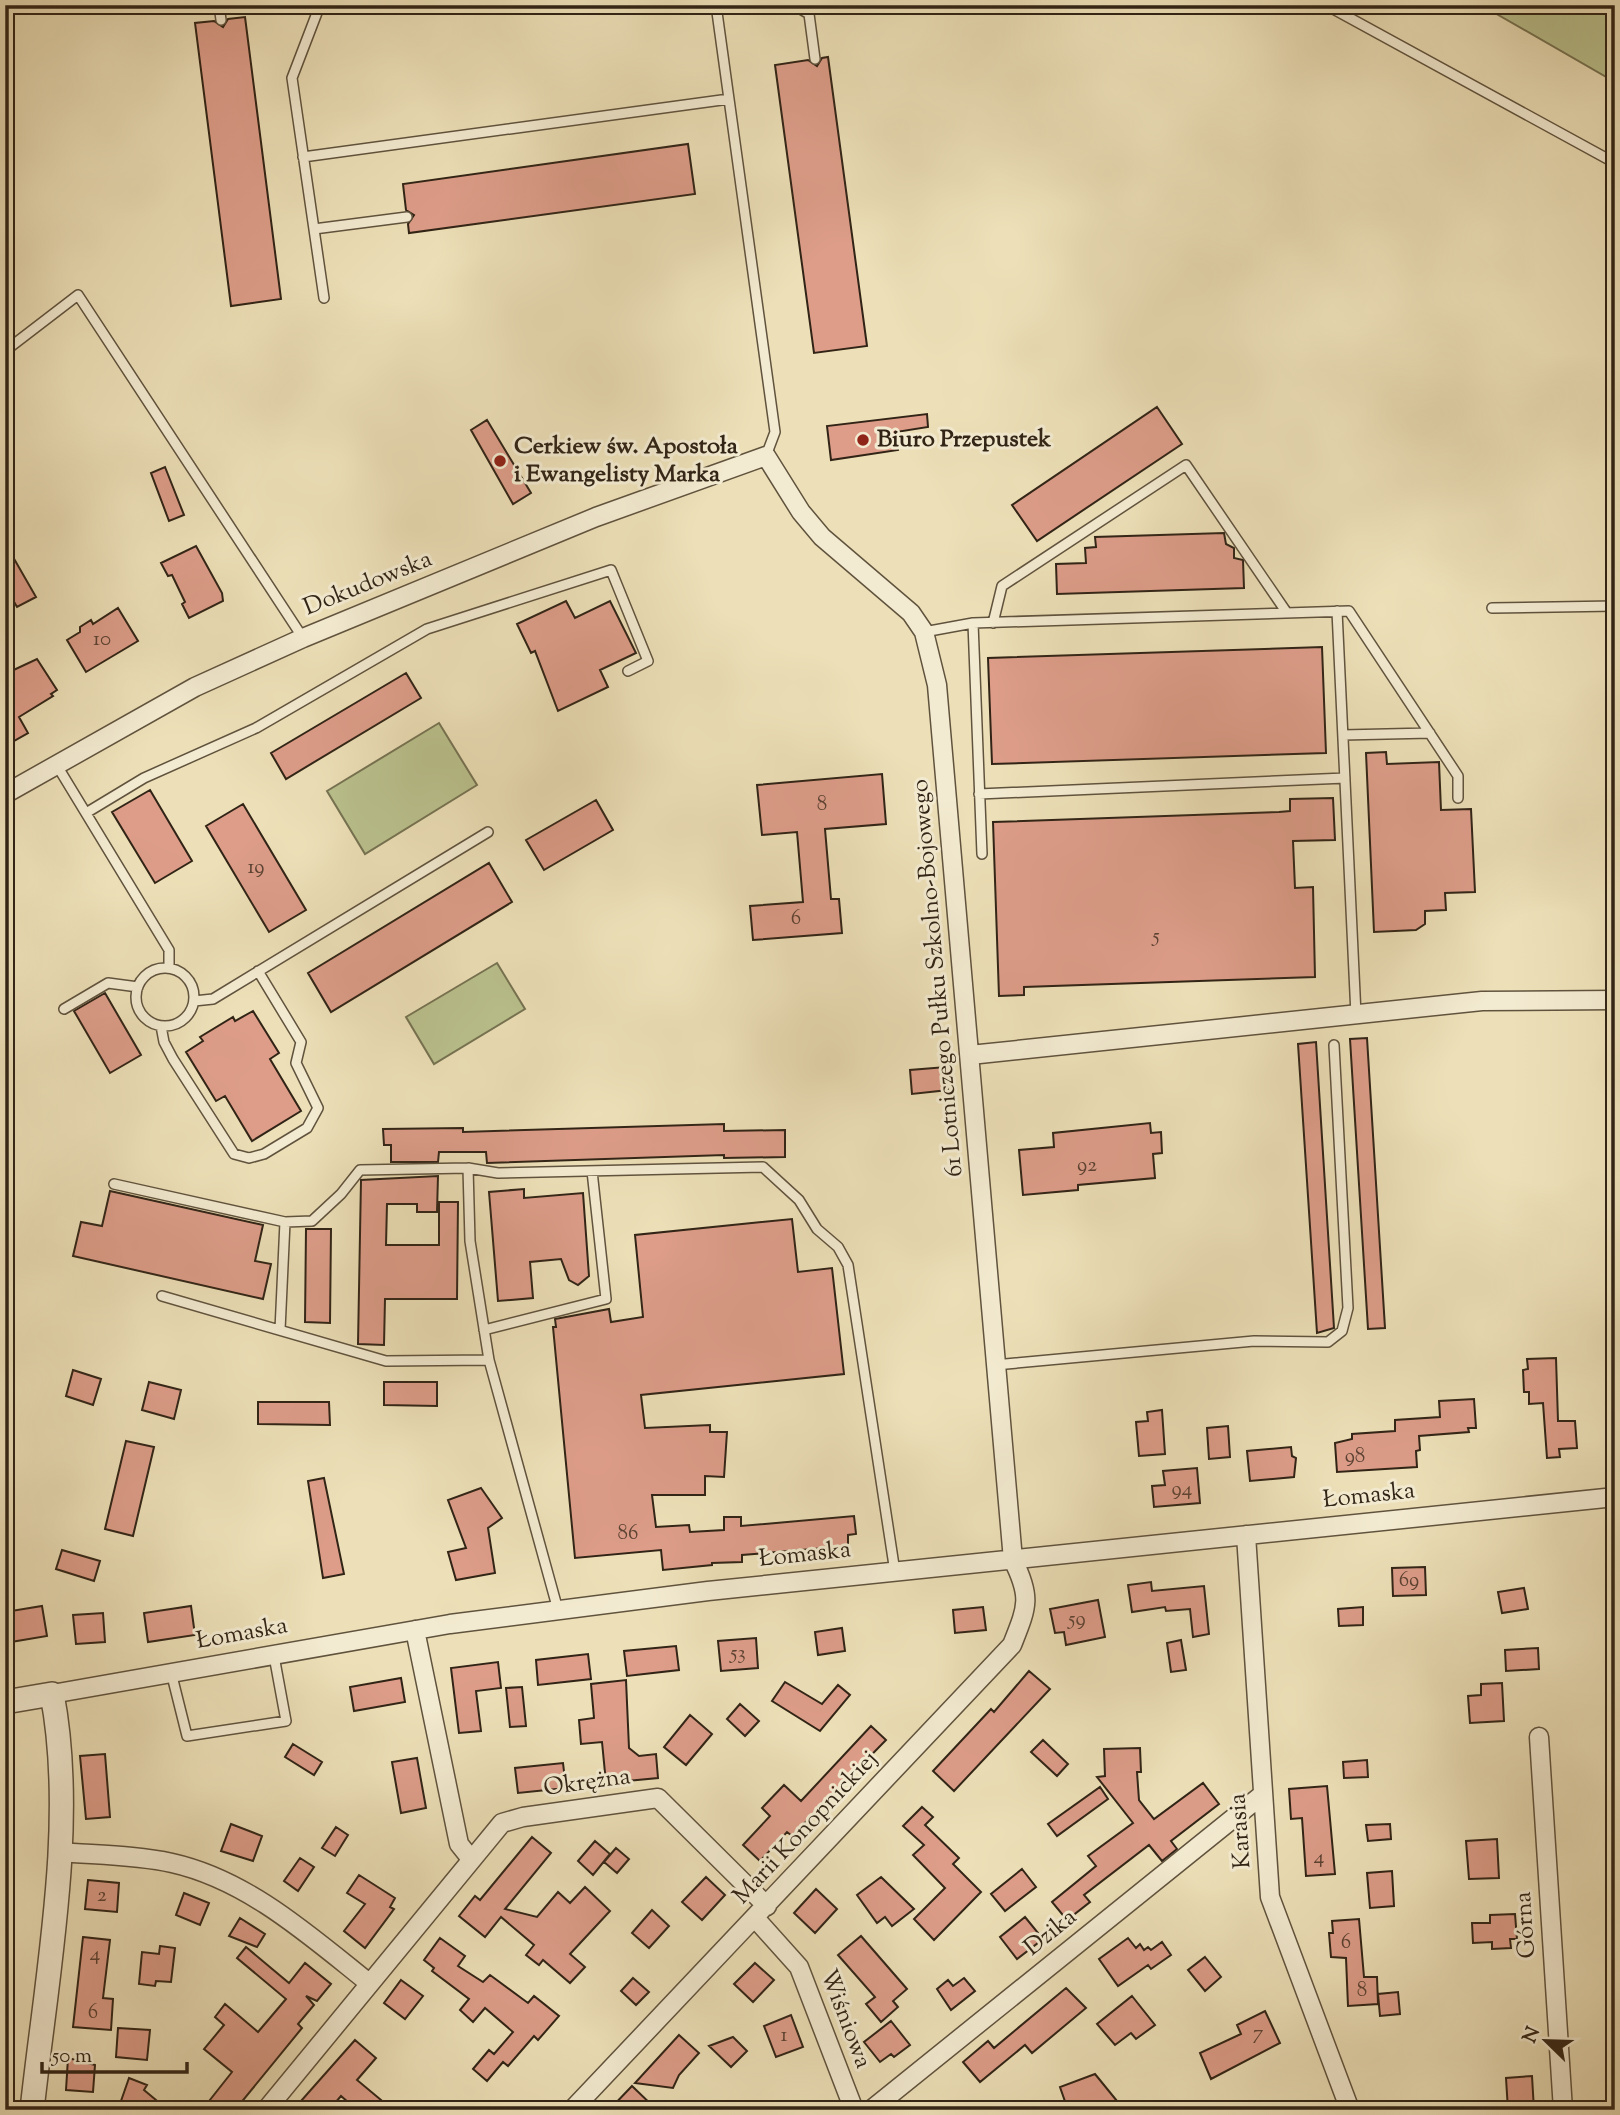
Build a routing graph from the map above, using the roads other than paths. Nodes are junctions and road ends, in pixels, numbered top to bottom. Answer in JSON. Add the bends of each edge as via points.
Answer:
{"nodes":[{"id":1,"x":10,"y":5,"type":"edge"},
{"id":2,"x":219,"y":5,"type":"edge"},
{"id":3,"x":320,"y":5,"type":"edge"},
{"id":4,"x":729,"y":5,"type":"edge"},
{"id":5,"x":794,"y":5,"type":"edge"},
{"id":6,"x":1326,"y":5,"type":"edge"},
{"id":7,"x":717,"y":6,"type":"edge"},
{"id":8,"x":5,"y":19,"type":"edge"},
{"id":9,"x":221,"y":20,"type":"dead end"},
{"id":10,"x":815,"y":59,"type":"dead end"},
{"id":11,"x":729,"y":99,"type":"junction"},
{"id":12,"x":303,"y":157,"type":"junction"},
{"id":13,"x":1615,"y":163,"type":"edge"},
{"id":14,"x":407,"y":217,"type":"dead end"},
{"id":15,"x":314,"y":229,"type":"junction"},
{"id":16,"x":324,"y":298,"type":"dead end"},
{"id":17,"x":5,"y":351,"type":"edge"},
{"id":18,"x":766,"y":456,"type":"junction"},
{"id":19,"x":1615,"y":606,"type":"edge"},
{"id":20,"x":1492,"y":608,"type":"dead end"},
{"id":21,"x":1337,"y":611,"type":"junction"},
{"id":22,"x":1287,"y":613,"type":"junction"},
{"id":23,"x":973,"y":623,"type":"junction"},
{"id":24,"x":993,"y":623,"type":"junction"},
{"id":25,"x":924,"y":632,"type":"junction"},
{"id":26,"x":303,"y":638,"type":"junction"},
{"id":27,"x":628,"y":671,"type":"dead end"},
{"id":28,"x":1430,"y":733,"type":"junction"},
{"id":29,"x":1343,"y":735,"type":"junction"},
{"id":30,"x":56,"y":764,"type":"junction"},
{"id":31,"x":1345,"y":778,"type":"junction"},
{"id":32,"x":5,"y":794,"type":"edge"},
{"id":33,"x":979,"y":794,"type":"junction"},
{"id":34,"x":1458,"y":798,"type":"dead end"},
{"id":35,"x":86,"y":813,"type":"junction"},
{"id":36,"x":488,"y":832,"type":"dead end"},
{"id":37,"x":982,"y":854,"type":"dead end"},
{"id":38,"x":169,"y":968,"type":"junction"},
{"id":39,"x":258,"y":971,"type":"junction"},
{"id":40,"x":138,"y":987,"type":"junction"},
{"id":41,"x":1615,"y":1000,"type":"edge"},
{"id":42,"x":194,"y":1001,"type":"junction"},
{"id":43,"x":64,"y":1009,"type":"dead end"},
{"id":44,"x":1356,"y":1015,"type":"junction"},
{"id":45,"x":162,"y":1026,"type":"junction"},
{"id":46,"x":1334,"y":1045,"type":"dead end"},
{"id":47,"x":970,"y":1055,"type":"junction"},
{"id":48,"x":468,"y":1168,"type":"junction"},
{"id":49,"x":592,"y":1171,"type":"junction"},
{"id":50,"x":114,"y":1184,"type":"dead end"},
{"id":51,"x":285,"y":1222,"type":"junction"},
{"id":52,"x":162,"y":1296,"type":"dead end"},
{"id":53,"x":280,"y":1330,"type":"junction"},
{"id":54,"x":484,"y":1330,"type":"junction"},
{"id":55,"x":489,"y":1360,"type":"junction"},
{"id":56,"x":995,"y":1365,"type":"junction"},
{"id":57,"x":1615,"y":1497,"type":"edge"},
{"id":58,"x":1246,"y":1535,"type":"junction"},
{"id":59,"x":1013,"y":1560,"type":"junction"},
{"id":60,"x":895,"y":1572,"type":"junction"},
{"id":61,"x":558,"y":1610,"type":"junction"},
{"id":62,"x":415,"y":1630,"type":"junction"},
{"id":63,"x":274,"y":1656,"type":"junction"},
{"id":64,"x":172,"y":1672,"type":"junction"},
{"id":65,"x":52,"y":1694,"type":"junction"},
{"id":66,"x":5,"y":1702,"type":"edge"},
{"id":67,"x":1539,"y":1737,"type":"dead end"},
{"id":68,"x":1262,"y":1795,"type":"junction"},
{"id":69,"x":60,"y":1852,"type":"junction"},
{"id":70,"x":471,"y":1859,"type":"junction"},
{"id":71,"x":761,"y":1912,"type":"junction"},
{"id":72,"x":369,"y":1983,"type":"junction"},
{"id":73,"x":32,"y":2110,"type":"edge"},
{"id":74,"x":266,"y":2110,"type":"edge"},
{"id":75,"x":572,"y":2110,"type":"edge"},
{"id":76,"x":855,"y":2110,"type":"edge"},
{"id":77,"x":871,"y":2110,"type":"edge"},
{"id":78,"x":1350,"y":2110,"type":"edge"},
{"id":79,"x":1563,"y":2110,"type":"edge"}],
"edges":[{"from":1,"to":8,"type":"lane"},
{"from":2,"to":9,"type":"lane"},
{"from":3,"to":12,"type":"lane","via":[[292,78]]},
{"from":4,"to":7,"type":"lane"},
{"from":5,"to":10,"type":"lane","via":[[808,14]]},
{"from":6,"to":13,"type":"lane"},
{"from":7,"to":11,"type":"lane"},
{"from":11,"to":12,"type":"lane"},
{"from":11,"to":18,"type":"lane","via":[[774,420],[775,432]]},
{"from":12,"to":15,"type":"lane"},
{"from":14,"to":15,"type":"lane"},
{"from":15,"to":16,"type":"lane"},
{"from":17,"to":26,"type":"lane","via":[[78,295]]},
{"from":18,"to":25,"type":"street","name":"61 Lotniczego Pułku Szkolno-Bojowego","via":[[822,537],[898,599]]},
{"from":18,"to":26,"type":"street","name":"Dokudowska","via":[[596,517]]},
{"from":19,"to":20,"type":"lane"},
{"from":21,"to":22,"type":"lane"},
{"from":21,"to":28,"type":"lane","via":[[1349,611]]},
{"from":21,"to":29,"type":"lane"},
{"from":22,"to":24,"type":"lane"},
{"from":22,"to":24,"type":"lane","via":[[1186,466],[1002,586]]},
{"from":23,"to":24,"type":"lane"},
{"from":23,"to":25,"type":"lane"},
{"from":23,"to":33,"type":"lane"},
{"from":25,"to":47,"type":"street","name":"61 Lotniczego Pułku Szkolno-Bojowego","via":[[937,685]]},
{"from":26,"to":30,"type":"street","name":"Dokudowska","via":[[195,687]]},
{"from":27,"to":35,"type":"lane","via":[[648,661],[611,570],[427,629],[256,728],[144,778]]},
{"from":28,"to":29,"type":"lane"},
{"from":28,"to":34,"type":"lane","via":[[1458,776]]},
{"from":29,"to":31,"type":"lane"},
{"from":30,"to":32,"type":"street","name":"Dokudowska"},
{"from":30,"to":35,"type":"lane"},
{"from":31,"to":33,"type":"lane"},
{"from":31,"to":44,"type":"lane"},
{"from":33,"to":37,"type":"lane"},
{"from":35,"to":38,"type":"lane","via":[[169,950]]},
{"from":36,"to":39,"type":"lane"},
{"from":38,"to":40,"type":"lane","via":[[156,969]]},
{"from":38,"to":42,"type":"lane","via":[[190,982]]},
{"from":39,"to":42,"type":"lane","via":[[213,999]]},
{"from":39,"to":45,"type":"lane","via":[[301,1042],[296,1063],[318,1108],[307,1128],[264,1154],[243,1158],[230,1151],[173,1059]]},
{"from":40,"to":43,"type":"lane","via":[[108,983]]},
{"from":40,"to":45,"type":"lane","via":[[140,1012],[149,1022]]},
{"from":41,"to":44,"type":"street","via":[[1482,1001]]},
{"from":42,"to":45,"type":"lane","via":[[186,1018]]},
{"from":44,"to":47,"type":"street"},
{"from":46,"to":56,"type":"lane","via":[[1348,1308],[1336,1338]]},
{"from":47,"to":56,"type":"street","name":"61 Lotniczego Pułku Szkolno-Bojowego"},
{"from":48,"to":49,"type":"lane","via":[[498,1173]]},
{"from":48,"to":51,"type":"lane","via":[[360,1170],[312,1221]]},
{"from":48,"to":54,"type":"lane","via":[[470,1241]]},
{"from":49,"to":54,"type":"lane","via":[[606,1299]]},
{"from":49,"to":60,"type":"lane","via":[[763,1167],[799,1200],[817,1229],[844,1255]]},
{"from":50,"to":51,"type":"lane"},
{"from":51,"to":53,"type":"lane"},
{"from":52,"to":53,"type":"lane"},
{"from":53,"to":55,"type":"lane","via":[[387,1361]]},
{"from":54,"to":55,"type":"lane"},
{"from":55,"to":61,"type":"lane"},
{"from":56,"to":59,"type":"street","name":"61 Lotniczego Pułku Szkolno-Bojowego"},
{"from":57,"to":58,"type":"street","name":"Łomaska"},
{"from":58,"to":59,"type":"street","name":"Łomaska"},
{"from":58,"to":68,"type":"street","name":"Karasia"},
{"from":59,"to":60,"type":"street","name":"Łomaska"},
{"from":59,"to":71,"type":"street","name":"Marii Konopnickiej","via":[[1026,1586],[1024,1615],[1012,1645]]},
{"from":60,"to":61,"type":"street","name":"Łomaska"},
{"from":61,"to":62,"type":"street","name":"Łomaska"},
{"from":62,"to":63,"type":"street","name":"Łomaska"},
{"from":62,"to":70,"type":"street","via":[[459,1844]]},
{"from":63,"to":64,"type":"street","name":"Łomaska"},
{"from":63,"to":64,"type":"lane","via":[[286,1721],[187,1736]]},
{"from":64,"to":65,"type":"street","name":"Łomaska"},
{"from":65,"to":66,"type":"street","name":"Łomaska"},
{"from":65,"to":69,"type":"street","via":[[59,1731]]},
{"from":67,"to":79,"type":"street","name":"Górna"},
{"from":68,"to":77,"type":"street","name":"Dzika"},
{"from":68,"to":78,"type":"street","name":"Karasia","via":[[1270,1898]]},
{"from":69,"to":72,"type":"street","via":[[172,1863],[221,1880],[255,1897]]},
{"from":69,"to":73,"type":"street"},
{"from":70,"to":71,"type":"street","name":"Okrężna","via":[[502,1823],[658,1798]]},
{"from":70,"to":72,"type":"street","name":"Okrężna"},
{"from":71,"to":75,"type":"street","name":"Marii Konopnickiej"},
{"from":71,"to":76,"type":"street","name":"Wiśniowa","via":[[799,1967]]},
{"from":72,"to":74,"type":"street","name":"Okrężna"}]}
